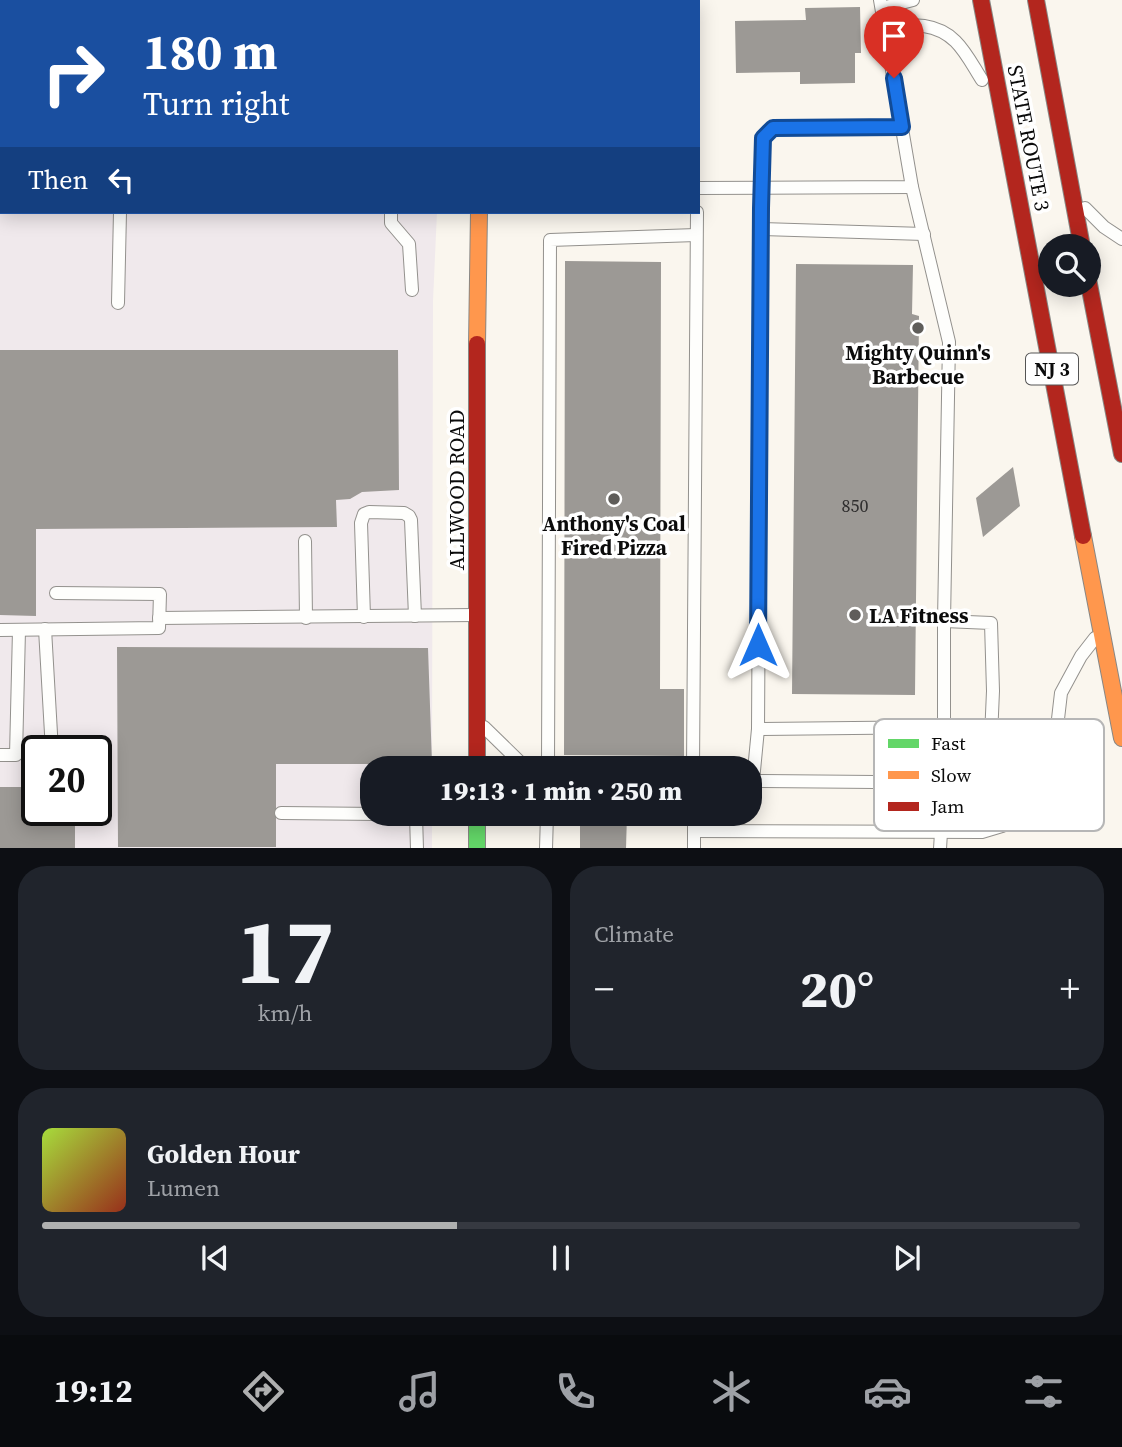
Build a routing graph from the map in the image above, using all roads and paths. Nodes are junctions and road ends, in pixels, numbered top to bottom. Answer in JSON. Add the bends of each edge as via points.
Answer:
{"nodes":[{"id":1,"x":913,"y":0,"type":"edge"},
{"id":2,"x":981,"y":0,"type":"edge"},
{"id":3,"x":1036,"y":0,"type":"edge"},
{"id":4,"x":881,"y":4,"type":"edge"},
{"id":5,"x":885,"y":29,"type":"junction"},
{"id":6,"x":1003,"y":114,"type":"junction"},
{"id":7,"x":902,"y":127,"type":"junction"},
{"id":8,"x":912,"y":187,"type":"junction"},
{"id":9,"x":700,"y":188,"type":"edge"},
{"id":10,"x":761,"y":188,"type":"junction"},
{"id":11,"x":1073,"y":196,"type":"junction"},
{"id":12,"x":120,"y":214,"type":"edge"},
{"id":13,"x":391,"y":214,"type":"edge"},
{"id":14,"x":479,"y":214,"type":"edge"},
{"id":15,"x":697,"y":214,"type":"edge"},
{"id":16,"x":761,"y":229,"type":"junction"},
{"id":17,"x":924,"y":234,"type":"junction"},
{"id":18,"x":1080,"y":234,"type":"edge"},
{"id":19,"x":696,"y":235,"type":"junction"},
{"id":20,"x":1122,"y":239,"type":"edge"},
{"id":21,"x":412,"y":290,"type":"dead end"},
{"id":22,"x":1092,"y":297,"type":"edge"},
{"id":23,"x":118,"y":303,"type":"dead end"},
{"id":24,"x":1122,"y":454,"type":"edge"},
{"id":25,"x":305,"y":541,"type":"dead end"},
{"id":26,"x":56,"y":593,"type":"dead end"},
{"id":27,"x":477,"y":615,"type":"junction"},
{"id":28,"x":415,"y":616,"type":"junction"},
{"id":29,"x":364,"y":617,"type":"junction"},
{"id":30,"x":159,"y":618,"type":"junction"},
{"id":31,"x":306,"y":618,"type":"junction"},
{"id":32,"x":944,"y":621,"type":"junction"},
{"id":33,"x":45,"y":629,"type":"junction"},
{"id":34,"x":1102,"y":629,"type":"junction"},
{"id":35,"x":0,"y":630,"type":"edge"},
{"id":36,"x":19,"y":630,"type":"junction"},
{"id":37,"x":945,"y":719,"type":"edge"},
{"id":38,"x":992,"y":719,"type":"edge"},
{"id":39,"x":1058,"y":719,"type":"edge"},
{"id":40,"x":477,"y":720,"type":"junction"},
{"id":41,"x":874,"y":728,"type":"edge"},
{"id":42,"x":758,"y":729,"type":"junction"},
{"id":43,"x":51,"y":735,"type":"edge"},
{"id":44,"x":1122,"y":738,"type":"edge"},
{"id":45,"x":0,"y":755,"type":"edge"},
{"id":46,"x":477,"y":756,"type":"edge"},
{"id":47,"x":514,"y":756,"type":"edge"},
{"id":48,"x":548,"y":756,"type":"edge"},
{"id":49,"x":693,"y":756,"type":"edge"},
{"id":50,"x":755,"y":756,"type":"edge"},
{"id":51,"x":762,"y":781,"type":"edge"},
{"id":52,"x":874,"y":782,"type":"edge"},
{"id":53,"x":281,"y":813,"type":"dead end"},
{"id":54,"x":360,"y":814,"type":"edge"},
{"id":55,"x":416,"y":826,"type":"edge"},
{"id":56,"x":477,"y":826,"type":"edge"},
{"id":57,"x":547,"y":826,"type":"edge"},
{"id":58,"x":694,"y":826,"type":"edge"},
{"id":59,"x":694,"y":831,"type":"junction"},
{"id":60,"x":941,"y":831,"type":"junction"},
{"id":61,"x":985,"y":831,"type":"edge"},
{"id":62,"x":417,"y":848,"type":"edge"},
{"id":63,"x":477,"y":848,"type":"edge"},
{"id":64,"x":546,"y":848,"type":"edge"},
{"id":65,"x":694,"y":848,"type":"edge"},
{"id":66,"x":940,"y":848,"type":"edge"}],
"edges":[{"from":1,"to":4,"type":"lane"},
{"from":2,"to":6,"type":"main road","name":"STATE ROUTE 3","number":"NJ 3"},
{"from":3,"to":11,"type":"main road","name":"STATE ROUTE 3"},
{"from":4,"to":5,"type":"lane"},
{"from":5,"to":6,"type":"lane","via":[[923,26],[945,32],[963,48]]},
{"from":5,"to":7,"type":"lane"},
{"from":6,"to":34,"type":"main road","name":"STATE ROUTE 3","number":"NJ 3"},
{"from":7,"to":8,"type":"lane"},
{"from":7,"to":10,"type":"lane","via":[[773,128],[763,138]]},
{"from":8,"to":10,"type":"lane"},
{"from":8,"to":17,"type":"lane"},
{"from":9,"to":10,"type":"lane"},
{"from":10,"to":16,"type":"lane"},
{"from":11,"to":18,"type":"main road","name":"STATE ROUTE 3"},
{"from":11,"to":20,"type":"lane"},
{"from":12,"to":23,"type":"lane"},
{"from":13,"to":21,"type":"lane","via":[[391,223],[409,244]]},
{"from":14,"to":27,"type":"main road","name":"ALLWOOD ROAD"},
{"from":15,"to":19,"type":"lane"},
{"from":16,"to":17,"type":"lane"},
{"from":16,"to":42,"type":"lane"},
{"from":17,"to":32,"type":"lane","via":[[949,342]]},
{"from":19,"to":48,"type":"lane","via":[[550,240]]},
{"from":19,"to":49,"type":"lane"},
{"from":22,"to":24,"type":"main road","number":"NJ 3"},
{"from":25,"to":31,"type":"lane"},
{"from":26,"to":30,"type":"lane","via":[[159,594]]},
{"from":27,"to":28,"type":"lane"},
{"from":27,"to":40,"type":"main road","name":"ALLWOOD ROAD"},
{"from":28,"to":29,"type":"lane"},
{"from":28,"to":29,"type":"lane","via":[[411,520],[404,513],[369,512],[361,523]]},
{"from":29,"to":31,"type":"lane"},
{"from":30,"to":31,"type":"lane"},
{"from":30,"to":33,"type":"lane","via":[[159,628]]},
{"from":32,"to":37,"type":"lane"},
{"from":32,"to":38,"type":"lane","via":[[991,623]]},
{"from":33,"to":36,"type":"lane"},
{"from":33,"to":43,"type":"lane"},
{"from":34,"to":39,"type":"lane","via":[[1061,693]]},
{"from":34,"to":44,"type":"main road","name":"STATE ROUTE 3","number":"NJ 3"},
{"from":35,"to":36,"type":"lane"},
{"from":36,"to":45,"type":"lane","via":[[16,755]]},
{"from":40,"to":46,"type":"main road","name":"ALLWOOD ROAD"},
{"from":40,"to":47,"type":"lane"},
{"from":41,"to":42,"type":"lane"},
{"from":42,"to":50,"type":"lane"},
{"from":51,"to":52,"type":"lane"},
{"from":53,"to":54,"type":"lane"},
{"from":55,"to":62,"type":"lane"},
{"from":56,"to":63,"type":"main road"},
{"from":57,"to":64,"type":"lane"},
{"from":58,"to":59,"type":"lane"},
{"from":59,"to":60,"type":"lane"},
{"from":59,"to":65,"type":"lane"},
{"from":60,"to":61,"type":"lane"},
{"from":60,"to":66,"type":"lane"}]}
